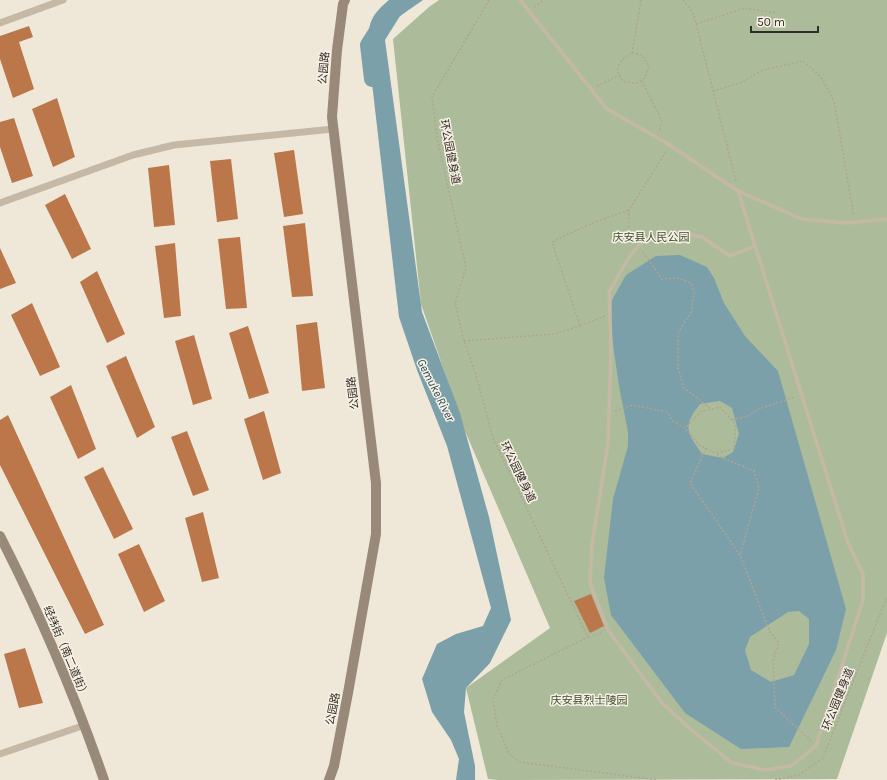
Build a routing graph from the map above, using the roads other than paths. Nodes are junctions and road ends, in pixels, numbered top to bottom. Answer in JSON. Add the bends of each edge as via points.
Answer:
{"nodes":[{"id":1,"x":63,"y":0,"type":"edge"},
{"id":2,"x":346,"y":0,"type":"edge"},
{"id":3,"x":520,"y":0,"type":"edge"},
{"id":4,"x":0,"y":23,"type":"edge"},
{"id":5,"x":333,"y":129,"type":"junction"},
{"id":6,"x":738,"y":190,"type":"junction"},
{"id":7,"x":0,"y":203,"type":"edge"},
{"id":8,"x":887,"y":219,"type":"edge"},
{"id":9,"x":755,"y":246,"type":"junction"},
{"id":10,"x":0,"y":536,"type":"edge"},
{"id":11,"x":85,"y":725,"type":"junction"},
{"id":12,"x":0,"y":754,"type":"edge"},
{"id":13,"x":104,"y":780,"type":"edge"},
{"id":14,"x":329,"y":780,"type":"edge"}],
"edges":[{"from":1,"to":4,"type":"street"},
{"from":2,"to":5,"type":"street","name":"公园路","via":[[343,4],[337,50]]},
{"from":3,"to":6,"type":"lane","via":[[607,109],[670,145]]},
{"from":5,"to":7,"type":"street","via":[[174,145],[133,155]]},
{"from":5,"to":14,"type":"street","name":"公园路","via":[[376,484],[376,534],[348,693]]},
{"from":6,"to":8,"type":"lane","via":[[802,219],[848,223]]},
{"from":6,"to":9,"type":"lane"},
{"from":9,"to":9,"type":"lane","via":[[730,256],[702,237],[682,233],[661,235],[639,245],[609,292],[611,345],[608,444],[592,544],[590,583],[608,630],[662,703],[732,763],[765,770],[791,766],[816,746],[863,600],[863,574],[848,543]]},
{"from":10,"to":11,"type":"street","name":"经纬街（南二道街）","via":[[21,577]]},
{"from":11,"to":12,"type":"street"},
{"from":11,"to":13,"type":"street","name":"经纬街（南二道街）"}]}
